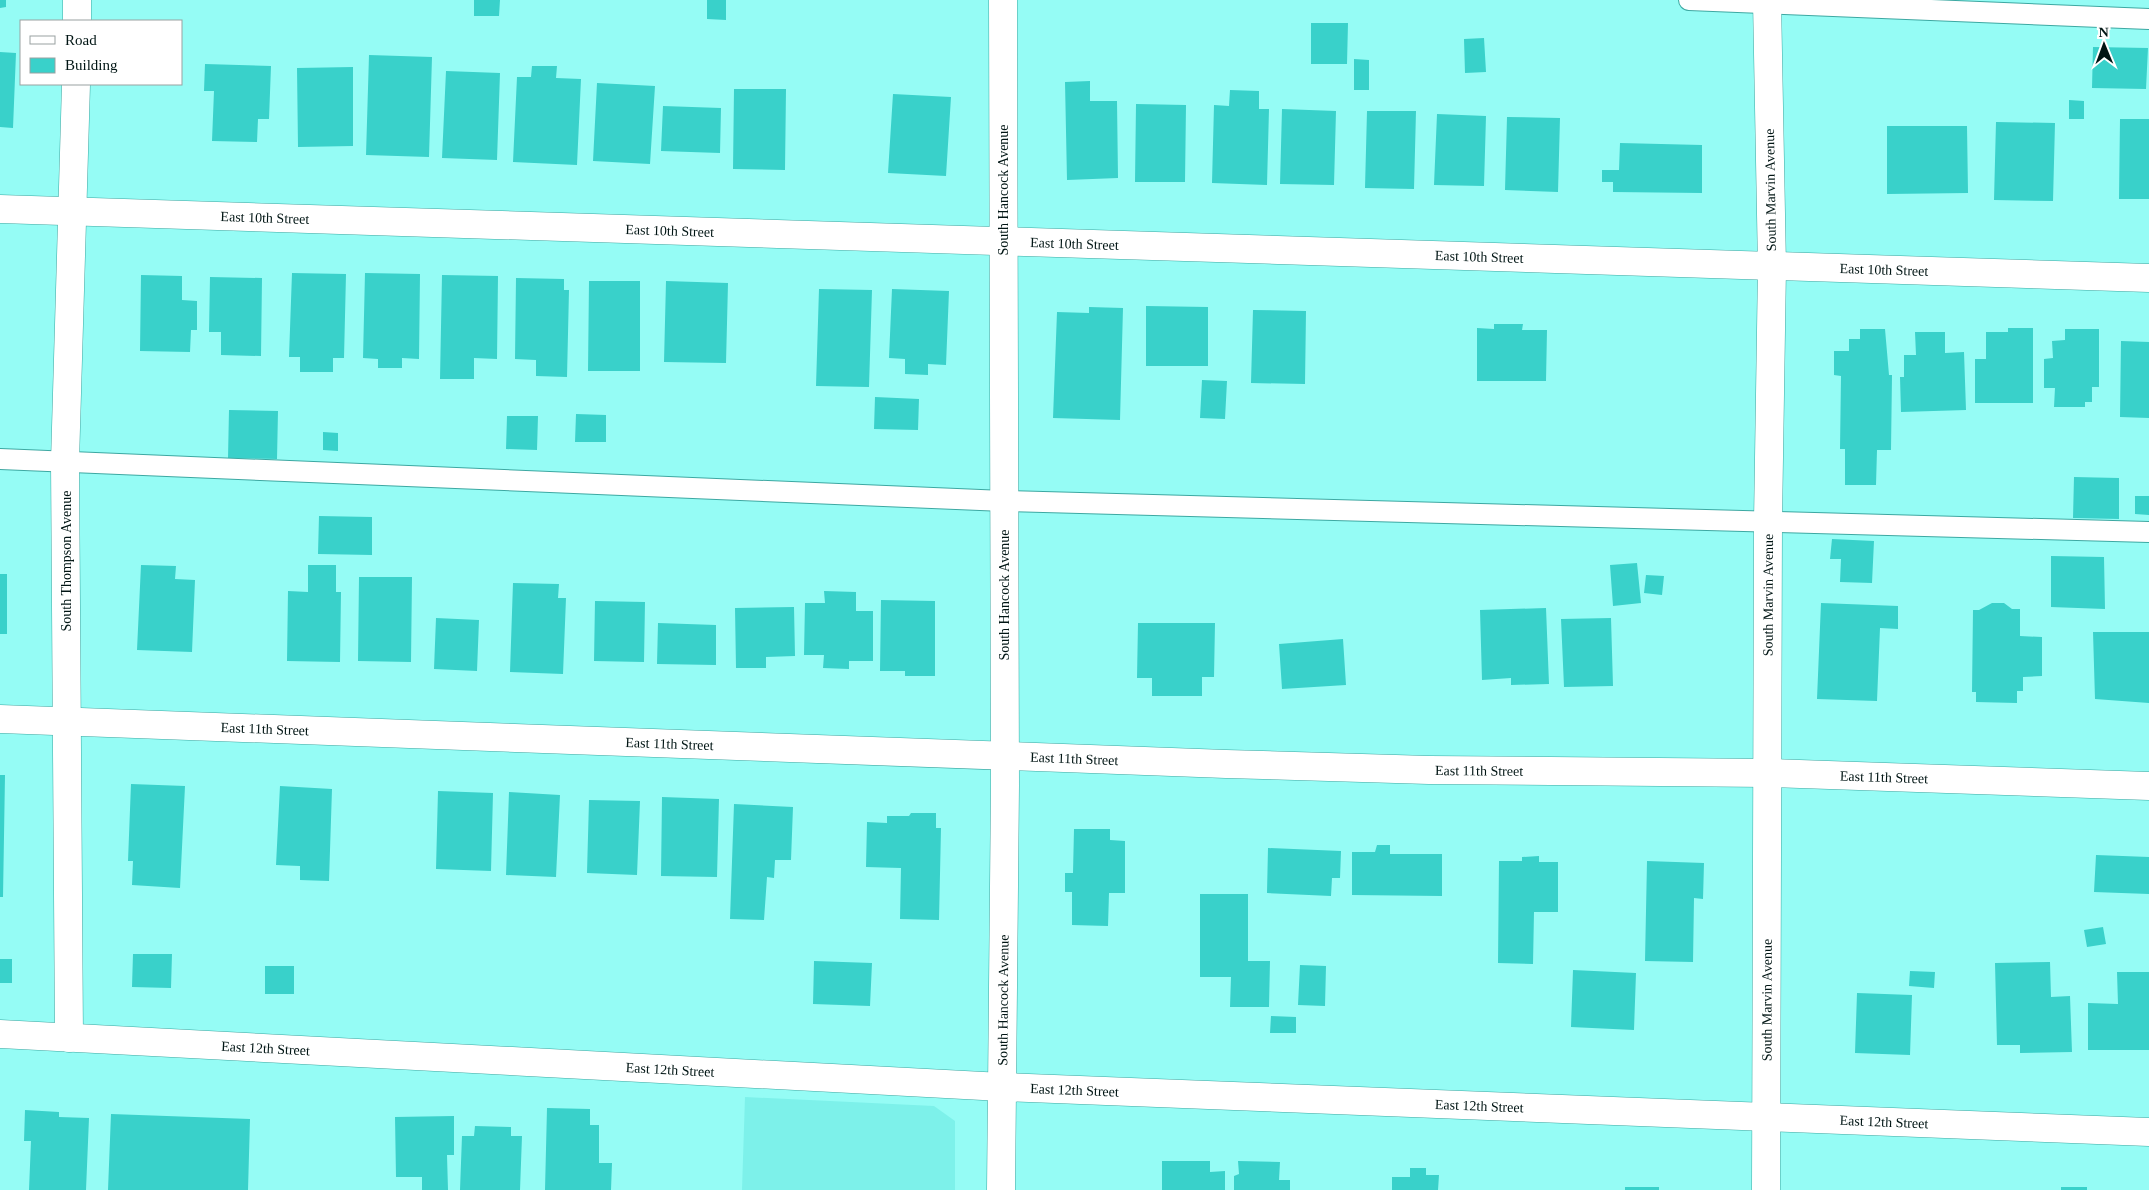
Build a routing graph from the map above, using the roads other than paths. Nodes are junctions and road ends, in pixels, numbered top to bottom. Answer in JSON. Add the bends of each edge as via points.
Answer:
{"nodes":[{"id":1,"x":77,"y":0,"type":"edge"},
{"id":2,"x":1003,"y":0,"type":"edge"},
{"id":3,"x":1689,"y":0,"type":"edge"},
{"id":4,"x":1767,"y":1,"type":"edge"},
{"id":5,"x":2149,"y":19,"type":"edge"},
{"id":6,"x":77,"y":20,"type":"edge"},
{"id":7,"x":76,"y":85,"type":"edge"},
{"id":8,"x":0,"y":209,"type":"edge"},
{"id":9,"x":73,"y":212,"type":"junction"},
{"id":10,"x":1003,"y":242,"type":"junction"},
{"id":11,"x":1772,"y":267,"type":"junction"},
{"id":12,"x":2149,"y":278,"type":"edge"},
{"id":13,"x":0,"y":459,"type":"edge"},
{"id":14,"x":66,"y":462,"type":"junction"},
{"id":15,"x":1004,"y":501,"type":"junction"},
{"id":16,"x":1768,"y":521,"type":"junction"},
{"id":17,"x":2149,"y":532,"type":"edge"},
{"id":18,"x":0,"y":719,"type":"edge"},
{"id":19,"x":68,"y":720,"type":"junction"},
{"id":20,"x":1005,"y":757,"type":"junction"},
{"id":21,"x":1768,"y":774,"type":"junction"},
{"id":22,"x":2149,"y":786,"type":"edge"},
{"id":23,"x":0,"y":1034,"type":"edge"},
{"id":24,"x":69,"y":1038,"type":"junction"},
{"id":25,"x":1002,"y":1086,"type":"junction"},
{"id":26,"x":1767,"y":1117,"type":"junction"},
{"id":27,"x":2149,"y":1132,"type":"edge"},
{"id":28,"x":1000,"y":1190,"type":"edge"},
{"id":29,"x":1766,"y":1190,"type":"edge"}],
"edges":[{"from":1,"to":6,"type":"street"},
{"from":2,"to":10,"type":"street","name":"South Hancock Avenue"},
{"from":3,"to":4,"type":"lane"},
{"from":4,"to":5,"type":"lane"},
{"from":4,"to":11,"type":"street","name":"South Marvin Avenue"},
{"from":7,"to":9,"type":"street","name":"South Thompson Avenue"},
{"from":8,"to":9,"type":"street","name":"East 10th Street"},
{"from":9,"to":10,"type":"street","name":"East 10th Street"},
{"from":9,"to":14,"type":"street","name":"South Thompson Avenue"},
{"from":10,"to":11,"type":"street","name":"East 10th Street"},
{"from":10,"to":15,"type":"street","name":"South Hancock Avenue"},
{"from":11,"to":12,"type":"street","name":"East 10th Street"},
{"from":11,"to":16,"type":"street","name":"South Marvin Avenue"},
{"from":13,"to":14,"type":"lane"},
{"from":14,"to":15,"type":"lane"},
{"from":14,"to":19,"type":"street","name":"South Thompson Avenue"},
{"from":15,"to":16,"type":"lane"},
{"from":15,"to":20,"type":"street","name":"South Hancock Avenue"},
{"from":16,"to":17,"type":"lane"},
{"from":16,"to":21,"type":"street","name":"South Marvin Avenue"},
{"from":18,"to":19,"type":"street","name":"East 11th Street"},
{"from":19,"to":20,"type":"street","name":"East 11th Street"},
{"from":19,"to":24,"type":"street","name":"South Thompson Avenue"},
{"from":20,"to":21,"type":"street","name":"East 11th Street","via":[[1429,770]]},
{"from":20,"to":25,"type":"street","name":"South Hancock Avenue"},
{"from":21,"to":22,"type":"street","name":"East 11th Street"},
{"from":21,"to":26,"type":"street","name":"South Marvin Avenue"},
{"from":23,"to":24,"type":"street","name":"East 12th Street"},
{"from":24,"to":25,"type":"street","name":"East 12th Street"},
{"from":25,"to":26,"type":"street","name":"East 12th Street"},
{"from":25,"to":28,"type":"street","name":"South Hancock Avenue"},
{"from":26,"to":27,"type":"street","name":"East 12th Street"},
{"from":26,"to":29,"type":"street","name":"South Marvin Avenue"}]}
